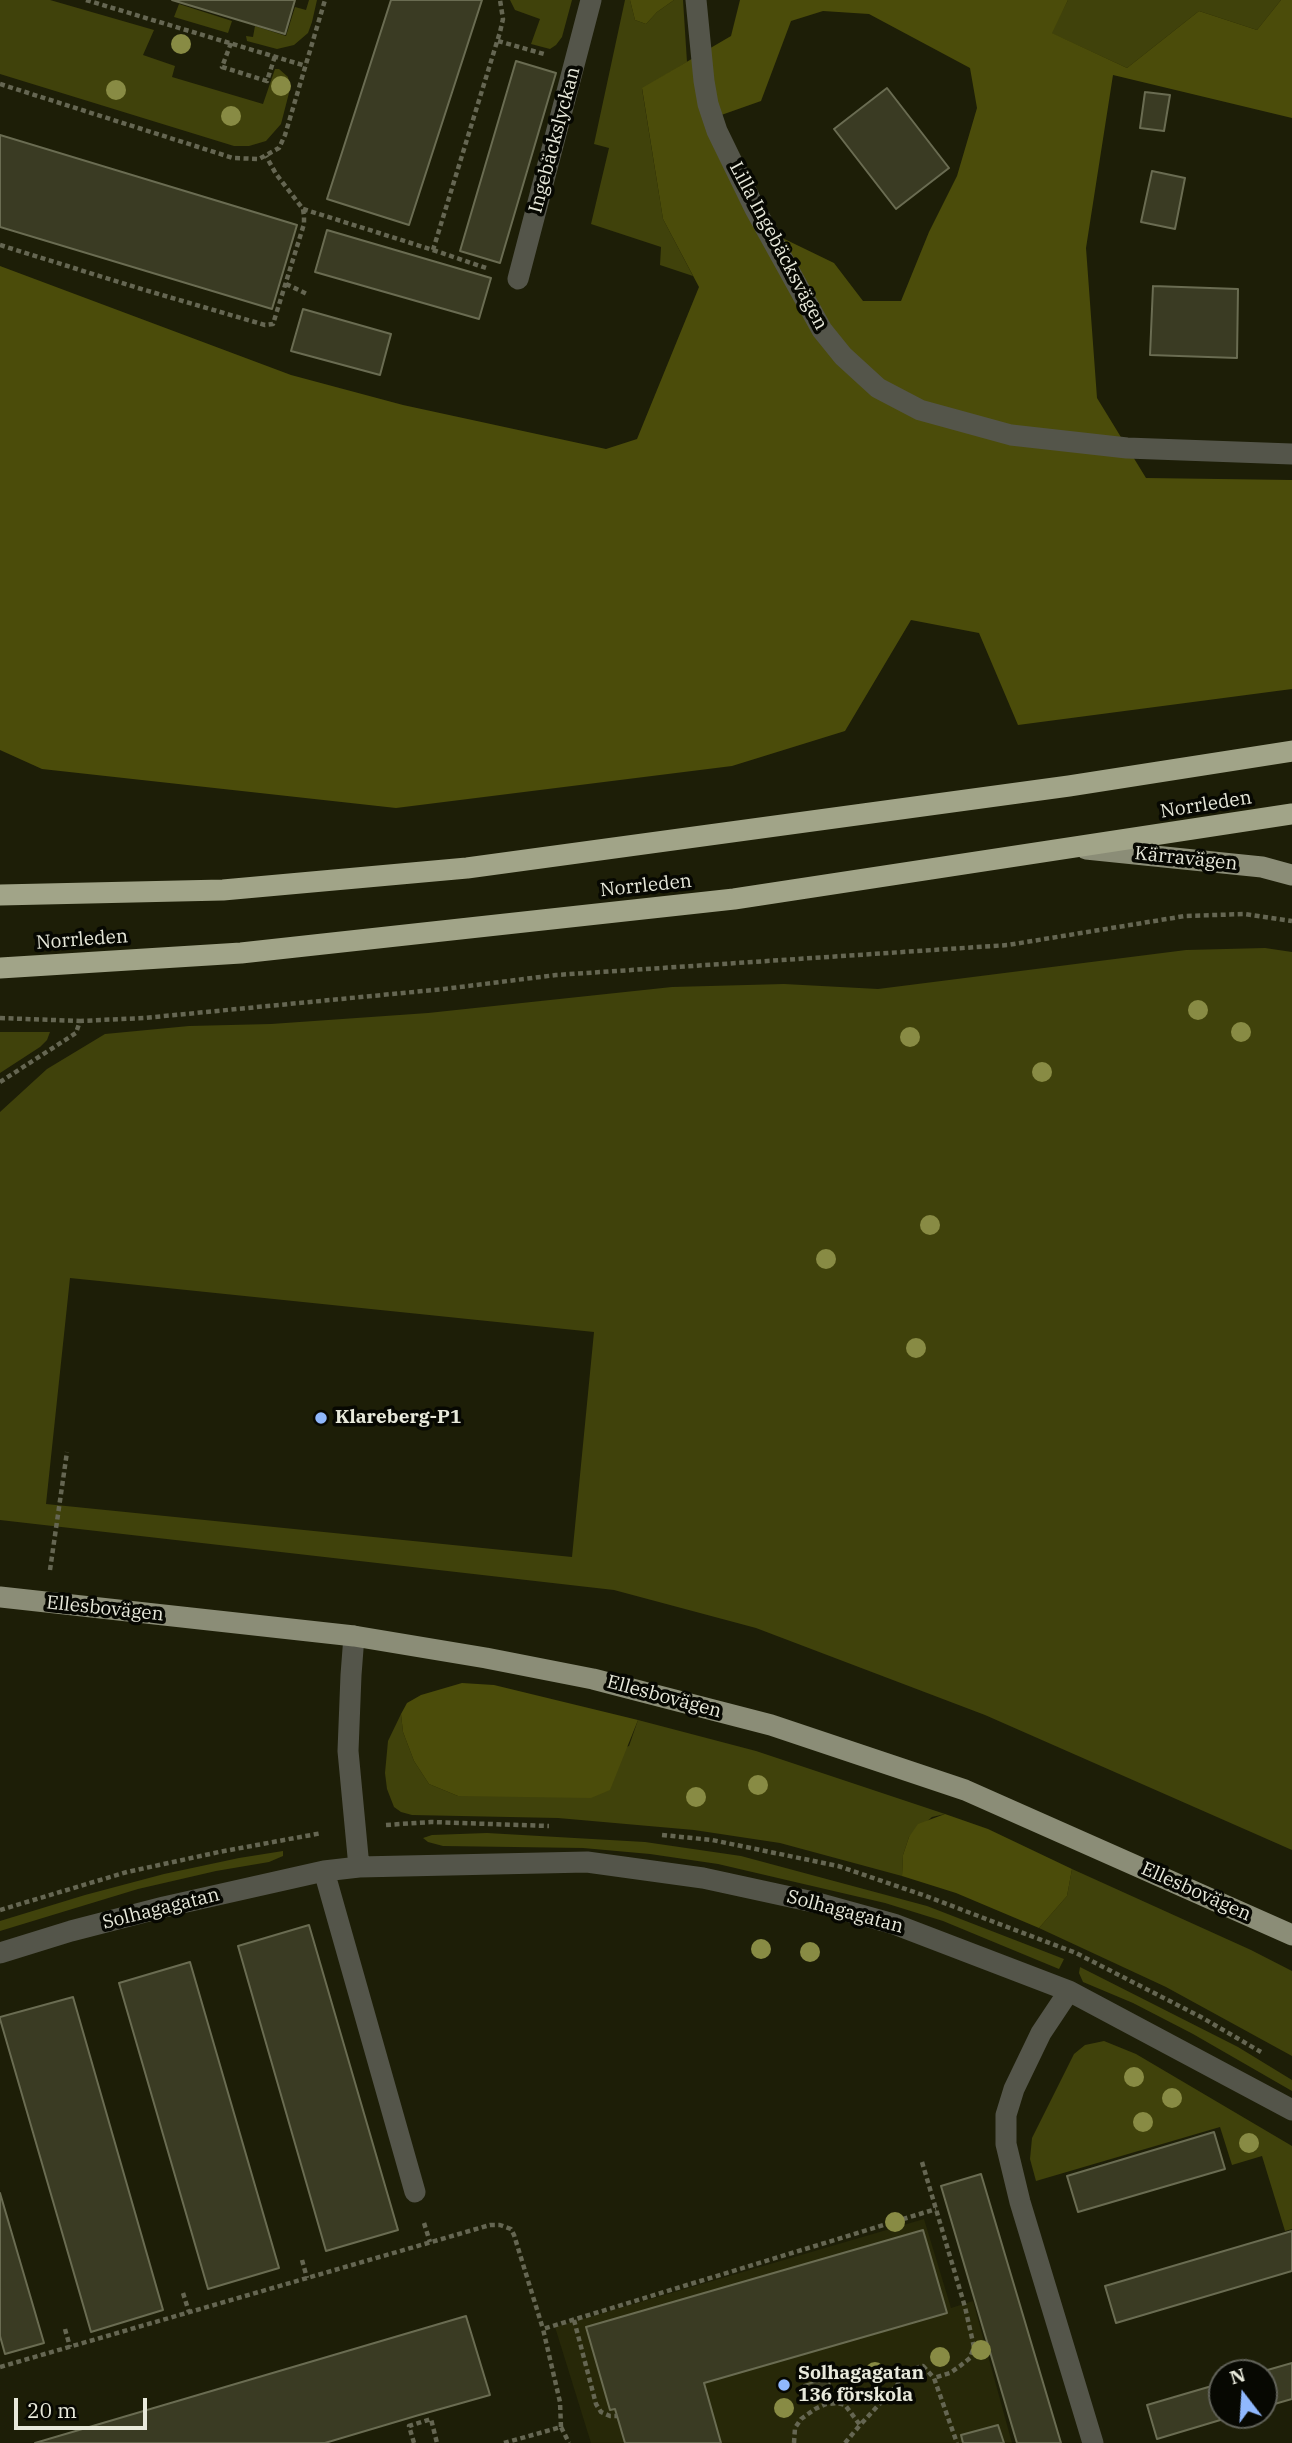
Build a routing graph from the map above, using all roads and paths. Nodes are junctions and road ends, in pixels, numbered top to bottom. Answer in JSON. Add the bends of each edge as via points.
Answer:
{"nodes":[{"id":1,"x":86,"y":0,"type":"edge"},
{"id":2,"x":325,"y":0,"type":"edge"},
{"id":3,"x":500,"y":0,"type":"edge"},
{"id":4,"x":591,"y":0,"type":"edge"},
{"id":5,"x":696,"y":0,"type":"edge"},
{"id":6,"x":498,"y":41,"type":"junction"},
{"id":7,"x":231,"y":43,"type":"junction"},
{"id":8,"x":275,"y":56,"type":"junction"},
{"id":9,"x":575,"y":64,"type":"junction"},
{"id":10,"x":306,"y":66,"type":"junction"},
{"id":11,"x":0,"y":84,"type":"edge"},
{"id":12,"x":266,"y":156,"type":"junction"},
{"id":13,"x":303,"y":209,"type":"junction"},
{"id":14,"x":0,"y":245,"type":"edge"},
{"id":15,"x":433,"y":250,"type":"junction"},
{"id":16,"x":518,"y":279,"type":"joint"},
{"id":17,"x":286,"y":284,"type":"junction"},
{"id":18,"x":307,"y":294,"type":"dead end"},
{"id":19,"x":1292,"y":454,"type":"edge"},
{"id":20,"x":1292,"y":751,"type":"edge"},
{"id":21,"x":1292,"y":814,"type":"edge"},
{"id":22,"x":1080,"y":848,"type":"junction"},
{"id":23,"x":1292,"y":875,"type":"edge"},
{"id":24,"x":0,"y":895,"type":"edge"},
{"id":25,"x":1292,"y":921,"type":"edge"},
{"id":26,"x":0,"y":968,"type":"edge"},
{"id":27,"x":0,"y":1018,"type":"edge"},
{"id":28,"x":80,"y":1021,"type":"junction"},
{"id":29,"x":0,"y":1082,"type":"edge"},
{"id":30,"x":67,"y":1451,"type":"dead end"},
{"id":31,"x":0,"y":1597,"type":"edge"},
{"id":32,"x":45,"y":1602,"type":"junction"},
{"id":33,"x":354,"y":1636,"type":"junction"},
{"id":34,"x":359,"y":1867,"type":"junction"},
{"id":35,"x":324,"y":1871,"type":"junction"},
{"id":36,"x":1292,"y":1935,"type":"edge"},
{"id":37,"x":0,"y":1953,"type":"edge"},
{"id":38,"x":1069,"y":1991,"type":"junction"},
{"id":39,"x":1292,"y":2110,"type":"edge"},
{"id":40,"x":922,"y":2162,"type":"dead end"},
{"id":41,"x":415,"y":2192,"type":"dead end"},
{"id":42,"x":936,"y":2209,"type":"junction"},
{"id":43,"x":302,"y":2260,"type":"dead end"},
{"id":44,"x":307,"y":2278,"type":"junction"},
{"id":45,"x":183,"y":2293,"type":"dead end"},
{"id":46,"x":189,"y":2312,"type":"junction"},
{"id":47,"x":573,"y":2320,"type":"junction"},
{"id":48,"x":65,"y":2329,"type":"dead end"},
{"id":49,"x":543,"y":2329,"type":"junction"},
{"id":50,"x":70,"y":2347,"type":"junction"},
{"id":51,"x":0,"y":2367,"type":"edge"},
{"id":52,"x":934,"y":2378,"type":"junction"},
{"id":53,"x":617,"y":2416,"type":"dead end"},
{"id":54,"x":860,"y":2425,"type":"junction"},
{"id":55,"x":561,"y":2427,"type":"junction"},
{"id":56,"x":414,"y":2443,"type":"edge"},
{"id":57,"x":437,"y":2443,"type":"edge"},
{"id":58,"x":504,"y":2443,"type":"edge"},
{"id":59,"x":569,"y":2443,"type":"edge"},
{"id":60,"x":794,"y":2443,"type":"edge"},
{"id":61,"x":845,"y":2443,"type":"edge"},
{"id":62,"x":957,"y":2443,"type":"edge"},
{"id":63,"x":1093,"y":2443,"type":"edge"}],
"edges":[{"from":1,"to":7,"type":"path"},
{"from":2,"to":10,"type":"path"},
{"from":3,"to":6,"type":"path","via":[[503,19]]},
{"from":4,"to":9,"type":"street","name":"Ingebäckslyckan"},
{"from":5,"to":19,"type":"street","name":"Lilla Ingebäcksvägen","via":[[704,81],[718,131],[822,330],[878,388],[920,410],[1012,435],[1127,448]]},
{"from":6,"to":9,"type":"path"},
{"from":6,"to":15,"type":"path"},
{"from":7,"to":8,"type":"path"},
{"from":7,"to":8,"type":"path","via":[[222,67],[267,81]]},
{"from":8,"to":10,"type":"path"},
{"from":9,"to":16,"type":"street","name":"Ingebäckslyckan"},
{"from":10,"to":12,"type":"path","via":[[282,142]]},
{"from":11,"to":12,"type":"path","via":[[233,158]]},
{"from":12,"to":13,"type":"path"},
{"from":13,"to":15,"type":"path"},
{"from":13,"to":17,"type":"path","via":[[304,224]]},
{"from":14,"to":17,"type":"path","via":[[265,325],[273,324]]},
{"from":15,"to":16,"type":"path"},
{"from":17,"to":18,"type":"path"},
{"from":20,"to":24,"type":"highway","name":"Norrleden","via":[[467,868],[223,890]]},
{"from":21,"to":22,"type":"highway","name":"Norrleden"},
{"from":22,"to":23,"type":"main road","name":"Kärravägen","via":[[1262,867]]},
{"from":22,"to":26,"type":"highway","name":"Norrleden","via":[[721,901],[241,953]]},
{"from":25,"to":28,"type":"path","via":[[1245,914],[1185,916],[1008,945],[556,975]]},
{"from":27,"to":28,"type":"path"},
{"from":28,"to":29,"type":"path","via":[[76,1033]]},
{"from":30,"to":32,"type":"path"},
{"from":31,"to":32,"type":"main road","name":"Ellesbovägen"},
{"from":32,"to":33,"type":"main road","name":"Ellesbovägen"},
{"from":33,"to":34,"type":"street","via":[[348,1751]]},
{"from":33,"to":36,"type":"main road","name":"Ellesbovägen","via":[[593,1679],[771,1725],[965,1790]]},
{"from":34,"to":35,"type":"street","name":"Solhagagatan"},
{"from":34,"to":38,"type":"street","name":"Solhagagatan","via":[[587,1862],[703,1878],[894,1924]]},
{"from":35,"to":37,"type":"street","name":"Solhagagatan","via":[[164,1907]]},
{"from":35,"to":41,"type":"street"},
{"from":38,"to":39,"type":"street","name":"Solhagagatan"},
{"from":38,"to":63,"type":"street","via":[[1041,2033],[1014,2090],[1006,2115],[1006,2144]]},
{"from":40,"to":42,"type":"path"},
{"from":42,"to":47,"type":"path"},
{"from":42,"to":52,"type":"path","via":[[974,2347],[960,2366]]},
{"from":43,"to":44,"type":"path"},
{"from":44,"to":46,"type":"path"},
{"from":44,"to":49,"type":"path","via":[[461,2232],[500,2225],[514,2235]]},
{"from":45,"to":46,"type":"path"},
{"from":46,"to":50,"type":"path"},
{"from":47,"to":49,"type":"path"},
{"from":47,"to":53,"type":"path","via":[[596,2404],[601,2412]]},
{"from":48,"to":50,"type":"path"},
{"from":49,"to":55,"type":"path","via":[[560,2402]]},
{"from":50,"to":51,"type":"path"},
{"from":52,"to":54,"type":"path","via":[[923,2366],[912,2370]]},
{"from":52,"to":62,"type":"path"},
{"from":54,"to":60,"type":"path","via":[[845,2405],[826,2404],[802,2419],[795,2428]]},
{"from":54,"to":61,"type":"path"},
{"from":55,"to":58,"type":"path"},
{"from":55,"to":59,"type":"path"},
{"from":56,"to":57,"type":"path","via":[[409,2426],[431,2419]]}]}
